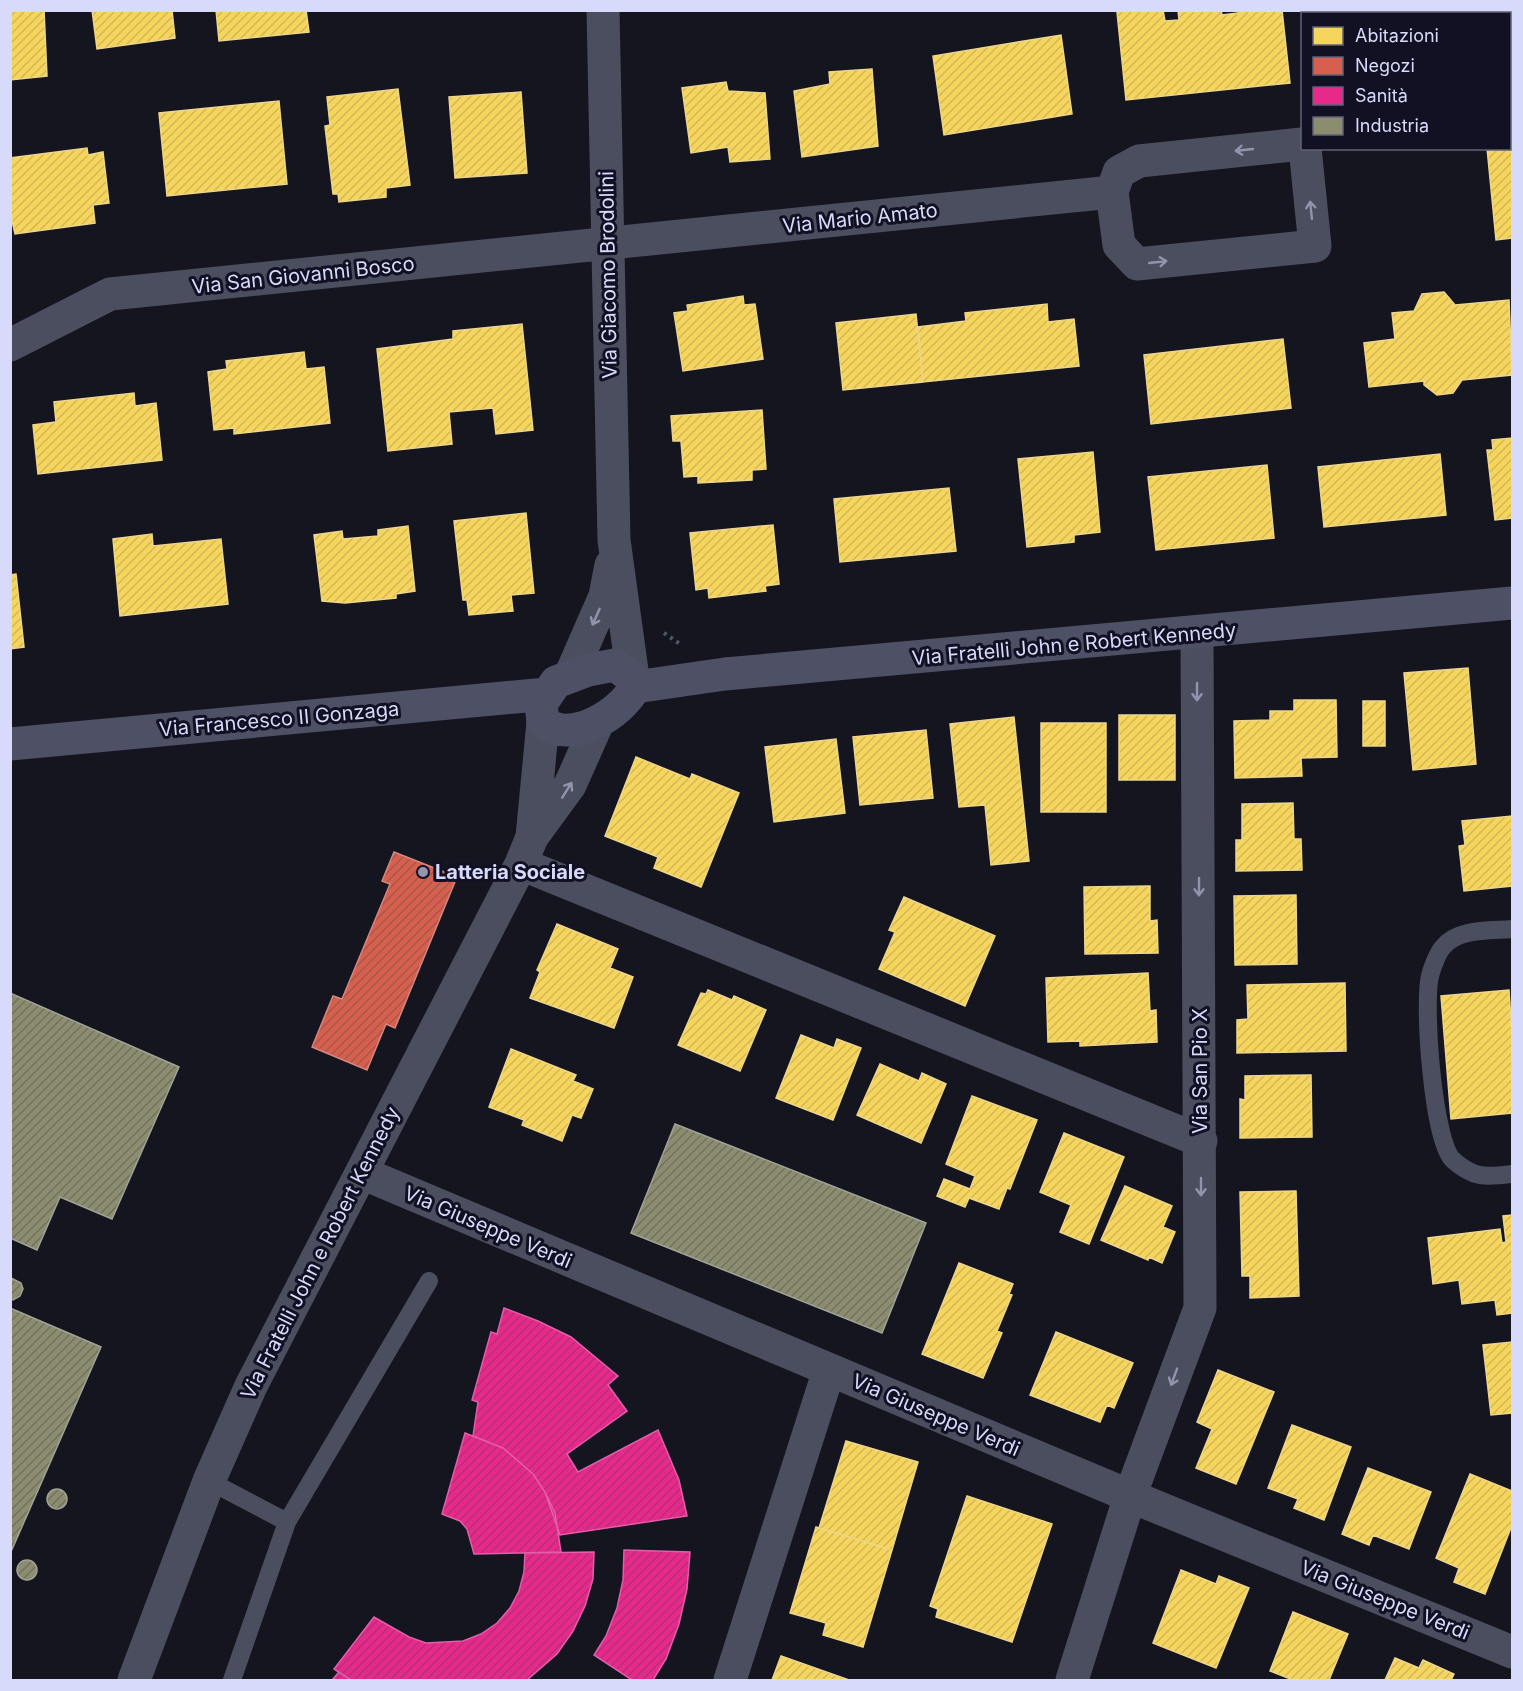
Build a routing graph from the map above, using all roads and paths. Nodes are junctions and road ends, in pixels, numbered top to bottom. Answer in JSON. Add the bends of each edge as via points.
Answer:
{"nodes":[{"id":1,"x":603,"y":10,"type":"edge"},
{"id":2,"x":1301,"y":144,"type":"edge"},
{"id":3,"x":1305,"y":150,"type":"edge"},
{"id":4,"x":1112,"y":192,"type":"junction"},
{"id":5,"x":608,"y":245,"type":"junction"},
{"id":6,"x":10,"y":345,"type":"edge"},
{"id":7,"x":614,"y":540,"type":"junction"},
{"id":8,"x":1512,"y":603,"type":"edge"},
{"id":9,"x":1197,"y":633,"type":"junction"},
{"id":10,"x":634,"y":682,"type":"junction"},
{"id":11,"x":553,"y":697,"type":"junction"},
{"id":12,"x":598,"y":722,"type":"junction"},
{"id":13,"x":10,"y":744,"type":"edge"},
{"id":14,"x":526,"y":850,"type":"junction"},
{"id":15,"x":1512,"y":929,"type":"edge"},
{"id":16,"x":1201,"y":1142,"type":"junction"},
{"id":17,"x":362,"y":1173,"type":"junction"},
{"id":18,"x":1512,"y":1174,"type":"edge"},
{"id":19,"x":429,"y":1281,"type":"dead end"},
{"id":20,"x":829,"y":1370,"type":"junction"},
{"id":21,"x":209,"y":1481,"type":"junction"},
{"id":22,"x":1130,"y":1496,"type":"junction"},
{"id":23,"x":287,"y":1522,"type":"junction"},
{"id":24,"x":1512,"y":1652,"type":"edge"},
{"id":25,"x":134,"y":1680,"type":"edge"},
{"id":26,"x":232,"y":1680,"type":"edge"},
{"id":27,"x":730,"y":1680,"type":"edge"},
{"id":28,"x":1072,"y":1680,"type":"edge"}],
"edges":[{"from":1,"to":5,"type":"street","name":"Via Giacomo Brodolini"},
{"from":2,"to":4,"type":"street","one_way":true,"via":[[1139,161],[1119,172]]},
{"from":4,"to":3,"type":"street","one_way":true,"via":[[1119,244],[1137,264],[1315,246]]},
{"from":4,"to":5,"type":"street","name":"Via Mario Amato"},
{"from":5,"to":6,"type":"street","name":"Via San Giovanni Bosco","via":[[110,294]]},
{"from":5,"to":7,"type":"street","name":"Via Giacomo Brodolini"},
{"from":7,"to":10,"type":"street"},
{"from":7,"to":11,"type":"street","name":"Via Fratelli John e Robert Kennedy","one_way":true,"via":[[605,596]]},
{"from":8,"to":9,"type":"street","name":"Via Fratelli John e Robert Kennedy"},
{"from":9,"to":10,"type":"street","name":"Via Fratelli John e Robert Kennedy"},
{"from":9,"to":16,"type":"street","name":"Via San Pio X","one_way":true},
{"from":10,"to":11,"type":"street","name":"Via Francesco II Gonzaga","via":[[615,665]]},
{"from":10,"to":12,"type":"street","name":"Via Francesco II Gonzaga","via":[[629,699]]},
{"from":11,"to":12,"type":"street","name":"Via Francesco II Gonzaga","via":[[552,729],[562,732]]},
{"from":11,"to":13,"type":"street","name":"Via Francesco II Gonzaga"},
{"from":11,"to":14,"type":"street","name":"Via Fratelli John e Robert Kennedy"},
{"from":14,"to":12,"type":"street","name":"Via Fratelli John e Robert Kennedy","one_way":true,"via":[[570,786]]},
{"from":14,"to":16,"type":"street"},
{"from":14,"to":17,"type":"street","name":"Via Fratelli John e Robert Kennedy"},
{"from":15,"to":18,"type":"lane","via":[[1467,933],[1443,946],[1430,976],[1427,1016],[1438,1125],[1451,1158],[1475,1176]]},
{"from":16,"to":22,"type":"street","name":"Via San Pio X","one_way":true,"via":[[1200,1308]]},
{"from":17,"to":20,"type":"street","name":"Via Giuseppe Verdi"},
{"from":17,"to":21,"type":"street","name":"Via Fratelli John e Robert Kennedy","via":[[251,1386]]},
{"from":19,"to":23,"type":"lane"},
{"from":20,"to":22,"type":"street","name":"Via Giuseppe Verdi"},
{"from":20,"to":27,"type":"street"},
{"from":21,"to":23,"type":"lane"},
{"from":21,"to":25,"type":"street","name":"Via Fratelli John e Robert Kennedy"},
{"from":22,"to":24,"type":"street","name":"Via Giuseppe Verdi"},
{"from":22,"to":28,"type":"street","name":"Via San Pio X"},
{"from":23,"to":26,"type":"lane"}]}
